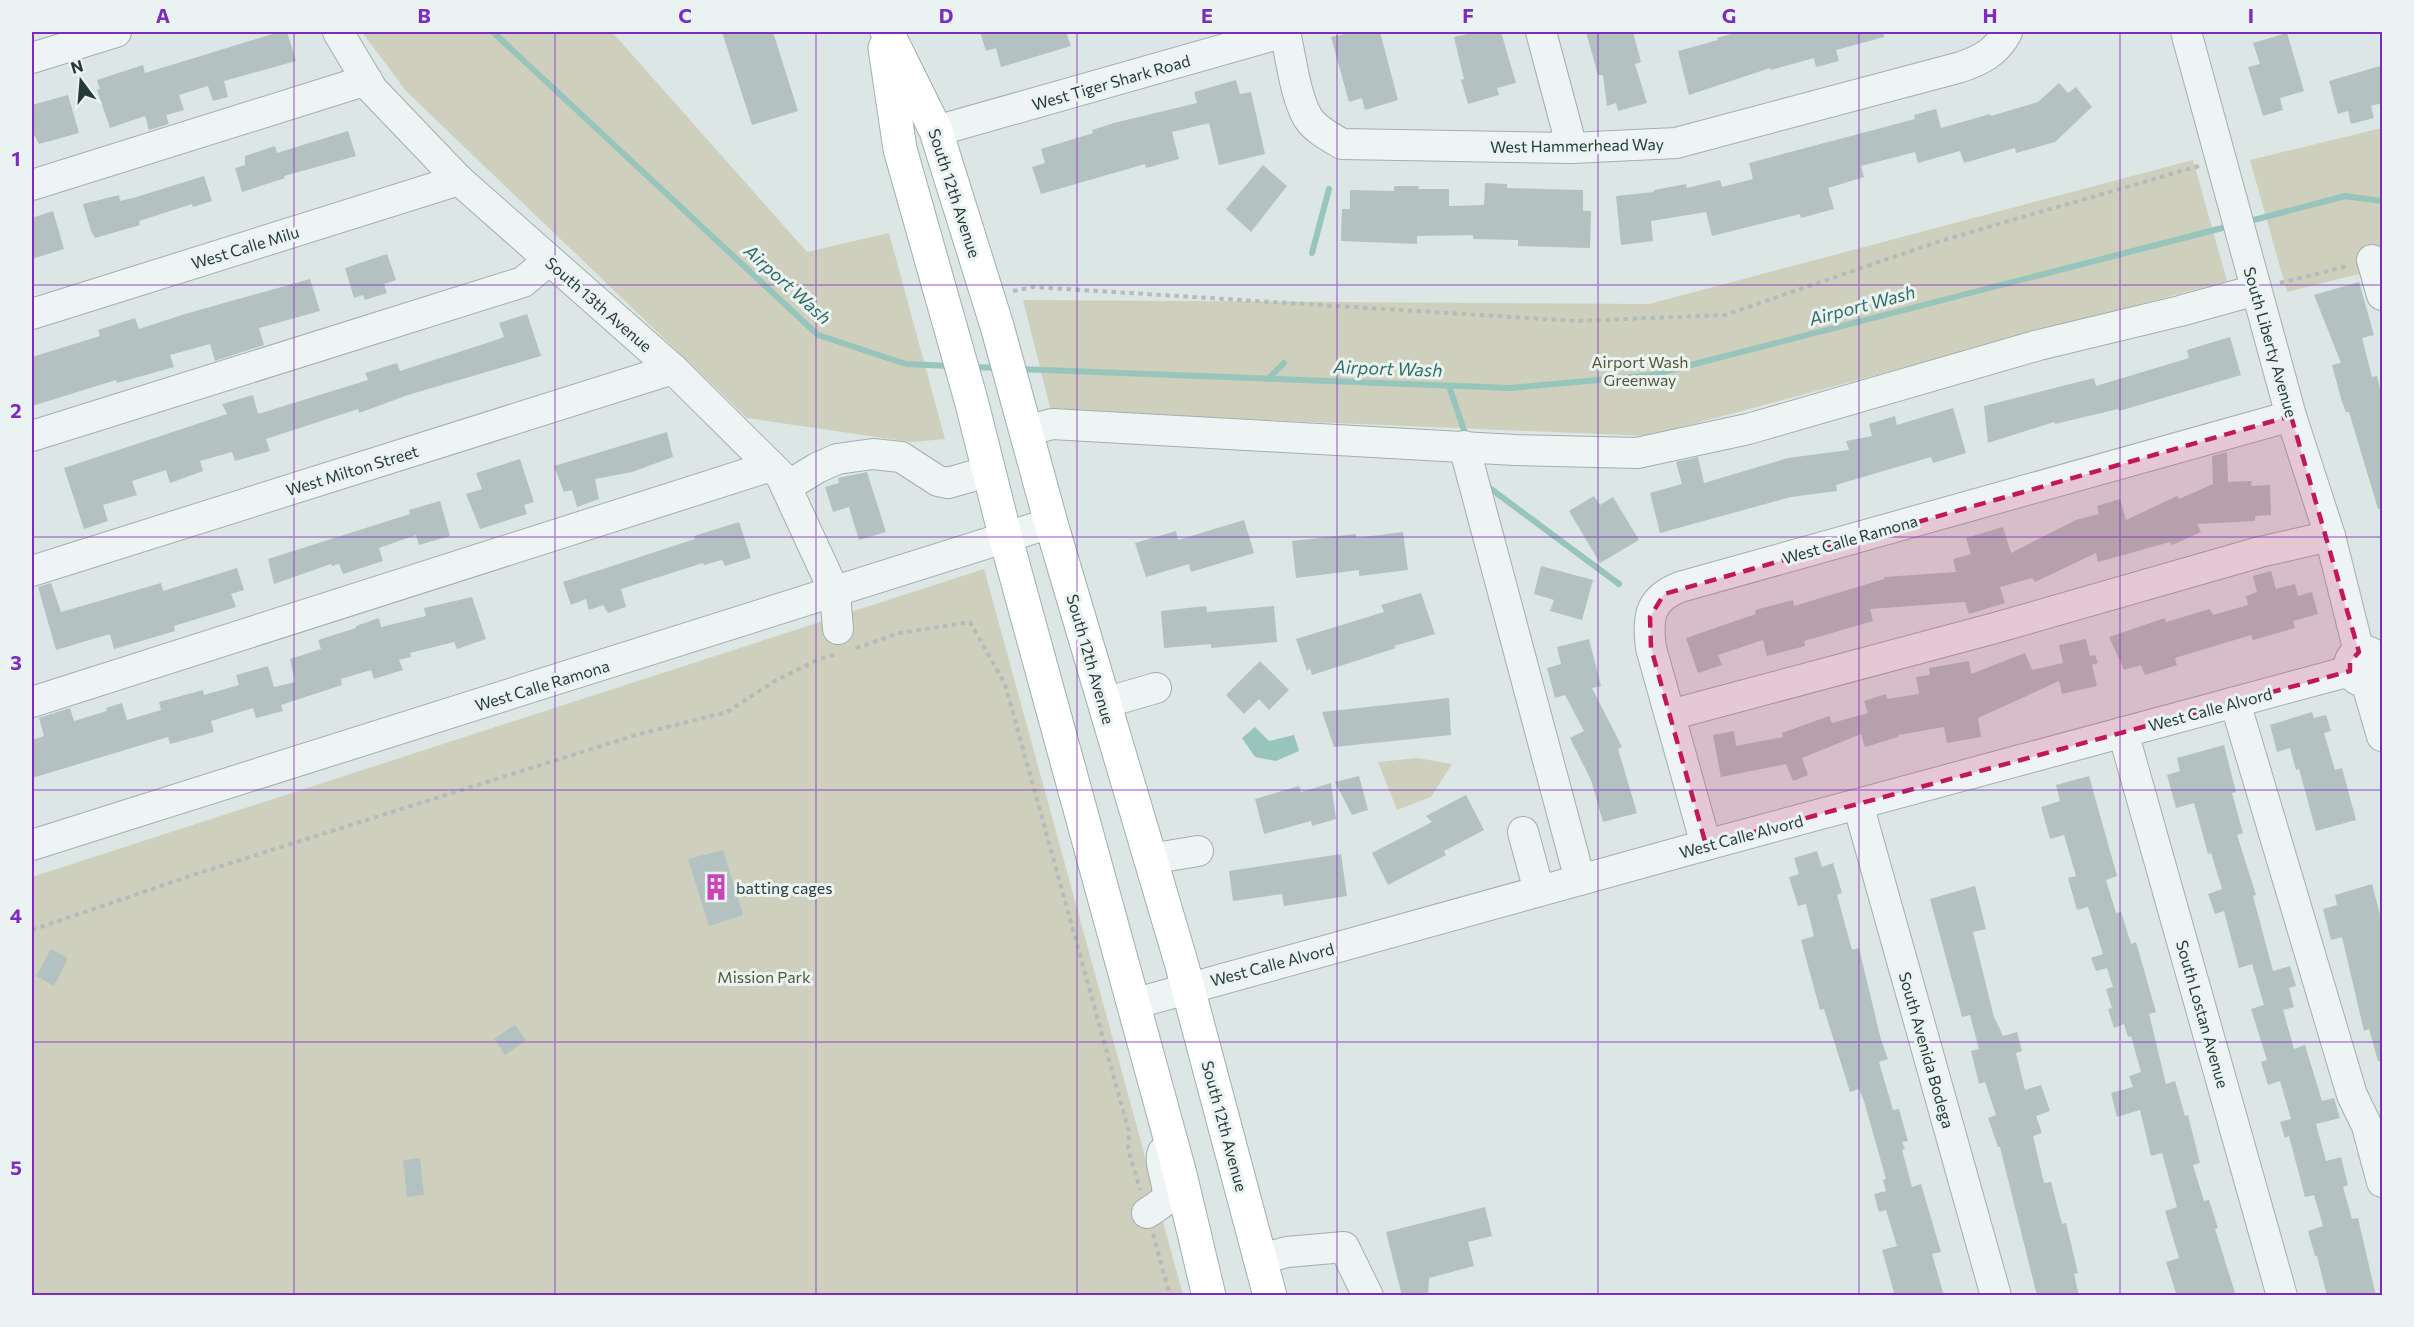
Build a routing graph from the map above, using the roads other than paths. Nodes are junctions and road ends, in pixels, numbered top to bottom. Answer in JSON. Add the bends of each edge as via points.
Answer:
{"nodes":[{"id":1,"x":116,"y":32,"type":"edge"},
{"id":2,"x":338,"y":32,"type":"edge"},
{"id":3,"x":882,"y":32,"type":"edge"},
{"id":4,"x":887,"y":32,"type":"edge"},
{"id":5,"x":1285,"y":32,"type":"edge"},
{"id":6,"x":1542,"y":32,"type":"edge"},
{"id":7,"x":2186,"y":32,"type":"edge"},
{"id":8,"x":2005,"y":41,"type":"edge"},
{"id":9,"x":32,"y":58,"type":"edge"},
{"id":10,"x":367,"y":80,"type":"junction"},
{"id":11,"x":936,"y":131,"type":"junction"},
{"id":12,"x":1572,"y":148,"type":"junction"},
{"id":13,"x":459,"y":180,"type":"junction"},
{"id":14,"x":32,"y":185,"type":"edge"},
{"id":15,"x":549,"y":260,"type":"junction"},
{"id":16,"x":2373,"y":260,"type":"road end"},
{"id":17,"x":2254,"y":283,"type":"junction"},
{"id":18,"x":2382,"y":295,"type":"edge"},
{"id":19,"x":32,"y":314,"type":"edge"},
{"id":20,"x":672,"y":369,"type":"junction"},
{"id":21,"x":2291,"y":416,"type":"junction"},
{"id":22,"x":1023,"y":419,"type":"junction"},
{"id":23,"x":32,"y":436,"type":"edge"},
{"id":24,"x":1464,"y":446,"type":"junction"},
{"id":25,"x":990,"y":471,"type":"junction"},
{"id":26,"x":779,"y":477,"type":"junction"},
{"id":27,"x":1051,"y":523,"type":"junction"},
{"id":28,"x":2330,"y":536,"type":"junction"},
{"id":29,"x":1006,"y":539,"type":"junction"},
{"id":30,"x":32,"y":571,"type":"edge"},
{"id":31,"x":835,"y":593,"type":"junction"},
{"id":32,"x":842,"y":644,"type":"road end"},
{"id":33,"x":2367,"y":665,"type":"edge"},
{"id":34,"x":1156,"y":688,"type":"dead end"},
{"id":35,"x":32,"y":702,"type":"edge"},
{"id":36,"x":2235,"y":702,"type":"junction"},
{"id":37,"x":1104,"y":703,"type":"junction"},
{"id":38,"x":1670,"y":715,"type":"junction"},
{"id":39,"x":2123,"y":732,"type":"junction"},
{"id":40,"x":2382,"y":736,"type":"edge"},
{"id":41,"x":1858,"y":804,"type":"junction"},
{"id":42,"x":1523,"y":832,"type":"dead end"},
{"id":43,"x":32,"y":845,"type":"edge"},
{"id":44,"x":1706,"y":845,"type":"junction"},
{"id":45,"x":1198,"y":851,"type":"dead end"},
{"id":46,"x":1150,"y":859,"type":"junction"},
{"id":47,"x":1580,"y":880,"type":"junction"},
{"id":48,"x":1539,"y":891,"type":"junction"},
{"id":49,"x":1188,"y":987,"type":"junction"},
{"id":50,"x":1132,"y":1004,"type":"junction"},
{"id":51,"x":1169,"y":1135,"type":"junction"},
{"id":52,"x":2382,"y":1182,"type":"edge"},
{"id":53,"x":1147,"y":1213,"type":"road end"},
{"id":54,"x":1261,"y":1259,"type":"junction"},
{"id":55,"x":1209,"y":1296,"type":"edge"},
{"id":56,"x":1270,"y":1296,"type":"edge"},
{"id":57,"x":1368,"y":1296,"type":"edge"},
{"id":58,"x":1996,"y":1296,"type":"edge"},
{"id":59,"x":2282,"y":1296,"type":"edge"}],
"edges":[{"from":1,"to":9,"type":"street"},
{"from":2,"to":10,"type":"street","name":"South 13th Avenue"},
{"from":3,"to":25,"type":"main road","via":[[900,148]]},
{"from":4,"to":11,"type":"main road","name":"South 12th Avenue"},
{"from":5,"to":11,"type":"street","name":"West Tiger Shark Road"},
{"from":5,"to":12,"type":"street","name":"West Hammerhead Way","via":[[1309,119],[1323,134],[1342,144]]},
{"from":6,"to":12,"type":"street"},
{"from":7,"to":17,"type":"street","name":"South Liberty Avenue"},
{"from":8,"to":12,"type":"street","name":"West Hammerhead Way","via":[[1984,58],[1961,67],[1676,143]]},
{"from":10,"to":13,"type":"street","name":"South 13th Avenue"},
{"from":10,"to":14,"type":"street"},
{"from":11,"to":22,"type":"main road","name":"South 12th Avenue"},
{"from":13,"to":15,"type":"street","name":"South 13th Avenue"},
{"from":13,"to":19,"type":"street","name":"West Calle Milu"},
{"from":15,"to":20,"type":"street","name":"South 13th Avenue"},
{"from":15,"to":23,"type":"street","via":[[523,282]]},
{"from":16,"to":18,"type":"street"},
{"from":17,"to":21,"type":"street","name":"South Liberty Avenue"},
{"from":17,"to":24,"type":"street","via":[[2180,311],[2039,345],[1748,429],[1637,453]]},
{"from":20,"to":26,"type":"street","name":"South 13th Avenue"},
{"from":20,"to":30,"type":"street","name":"West Milton Street"},
{"from":21,"to":28,"type":"street","name":"South Liberty Avenue"},
{"from":21,"to":38,"type":"street","name":"West Calle Ramona","via":[[1680,587],[1647,600],[1651,648]]},
{"from":22,"to":24,"type":"street","via":[[1258,437]]},
{"from":22,"to":27,"type":"main road","name":"South 12th Avenue"},
{"from":24,"to":47,"type":"street"},
{"from":25,"to":26,"type":"street","via":[[948,483],[938,481],[901,457],[873,454],[837,459],[838,468]]},
{"from":25,"to":29,"type":"main road"},
{"from":26,"to":31,"type":"street","name":"South 13th Avenue"},
{"from":26,"to":35,"type":"street"},
{"from":27,"to":29,"type":"street","name":"West Calle Ramona"},
{"from":27,"to":37,"type":"main road","name":"South 12th Avenue"},
{"from":28,"to":33,"type":"street","name":"South Liberty Avenue"},
{"from":28,"to":38,"type":"street"},
{"from":29,"to":31,"type":"street","name":"West Calle Ramona"},
{"from":29,"to":50,"type":"main road"},
{"from":31,"to":32,"type":"street"},
{"from":31,"to":43,"type":"street","name":"West Calle Ramona"},
{"from":33,"to":36,"type":"street","name":"West Calle Alvord"},
{"from":33,"to":40,"type":"street","name":"South Liberty Avenue"},
{"from":34,"to":37,"type":"street"},
{"from":36,"to":39,"type":"street","name":"West Calle Alvord"},
{"from":36,"to":52,"type":"street","via":[[2352,1095],[2367,1126]]},
{"from":37,"to":46,"type":"main road","name":"South 12th Avenue"},
{"from":38,"to":44,"type":"street","name":"West Calle Ramona"},
{"from":39,"to":41,"type":"street","name":"West Calle Alvord"},
{"from":39,"to":59,"type":"street","name":"South Lostan Avenue"},
{"from":41,"to":44,"type":"street","name":"West Calle Alvord"},
{"from":41,"to":58,"type":"street","name":"South Avenida Bodega"},
{"from":42,"to":48,"type":"street"},
{"from":44,"to":47,"type":"street","name":"West Calle Alvord"},
{"from":45,"to":46,"type":"street"},
{"from":46,"to":49,"type":"main road","name":"South 12th Avenue"},
{"from":47,"to":48,"type":"street","name":"West Calle Alvord"},
{"from":48,"to":49,"type":"street","name":"West Calle Alvord"},
{"from":49,"to":50,"type":"street","name":"West Calle Alvord"},
{"from":49,"to":54,"type":"main road","name":"South 12th Avenue"},
{"from":50,"to":51,"type":"main road"},
{"from":51,"to":53,"type":"street","via":[[1160,1159],[1168,1191],[1164,1201]]},
{"from":51,"to":55,"type":"main road"},
{"from":54,"to":56,"type":"main road","name":"South 12th Avenue"},
{"from":54,"to":57,"type":"street","via":[[1287,1252],[1344,1247]]}]}
